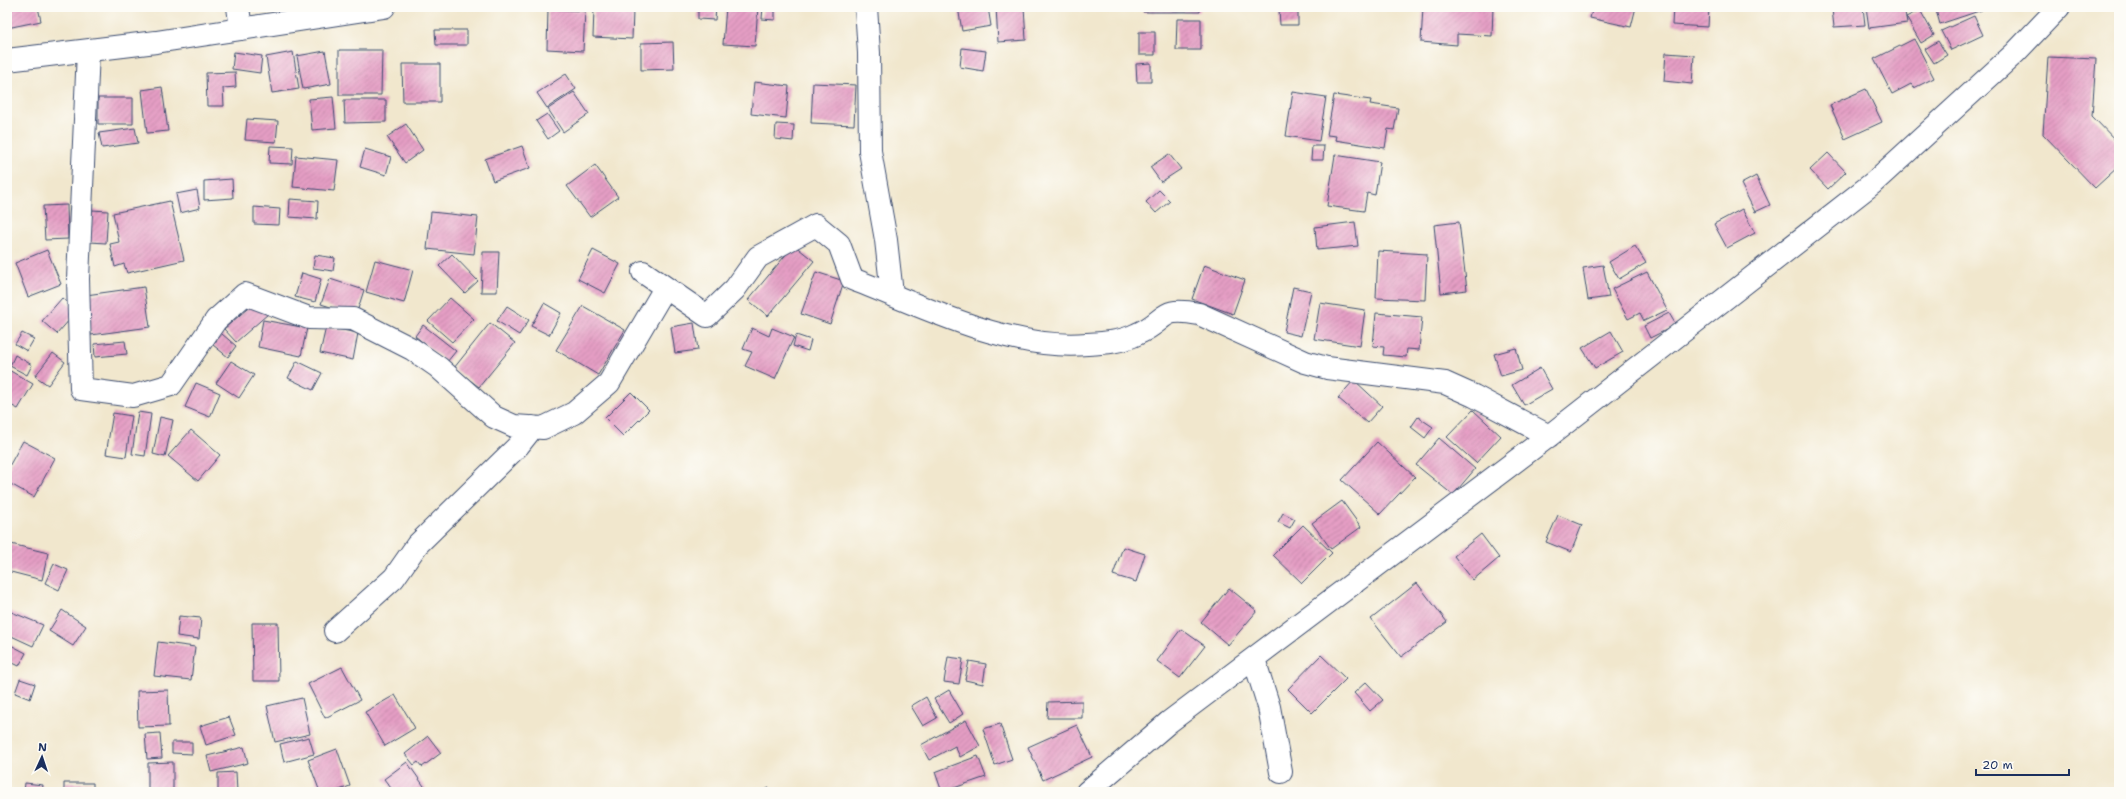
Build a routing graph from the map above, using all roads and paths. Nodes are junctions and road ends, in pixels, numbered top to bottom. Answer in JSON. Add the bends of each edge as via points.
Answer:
{"nodes":[{"id":1,"x":238,"y":7,"type":"edge"},
{"id":2,"x":384,"y":7,"type":"edge"},
{"id":3,"x":866,"y":7,"type":"edge"},
{"id":4,"x":2058,"y":7,"type":"edge"},
{"id":5,"x":241,"y":28,"type":"junction"},
{"id":6,"x":88,"y":51,"type":"junction"},
{"id":7,"x":7,"y":60,"type":"edge"},
{"id":8,"x":643,"y":272,"type":"dead end"},
{"id":9,"x":665,"y":288,"type":"junction"},
{"id":10,"x":892,"y":294,"type":"junction"},
{"id":11,"x":533,"y":427,"type":"junction"},
{"id":12,"x":1549,"y":436,"type":"junction"},
{"id":13,"x":335,"y":631,"type":"dead end"},
{"id":14,"x":1254,"y":659,"type":"junction"},
{"id":15,"x":1281,"y":772,"type":"dead end"},
{"id":16,"x":1087,"y":792,"type":"edge"}],
"edges":[{"from":1,"to":5,"type":"street"},
{"from":2,"to":5,"type":"street"},
{"from":3,"to":10,"type":"street","via":[[870,53],[870,151],[886,240]]},
{"from":4,"to":12,"type":"street","via":[[2015,53],[1873,183]]},
{"from":5,"to":6,"type":"street"},
{"from":6,"to":7,"type":"street"},
{"from":6,"to":11,"type":"street","via":[[78,279],[81,389],[133,396],[171,385],[216,320],[245,294],[309,318],[353,319],[412,349],[438,367],[494,417],[514,426]]},
{"from":8,"to":9,"type":"street"},
{"from":9,"to":10,"type":"street","via":[[707,316],[735,290],[758,257],[816,225],[839,244],[852,279]]},
{"from":9,"to":11,"type":"street","via":[[609,384],[574,414],[542,428]]},
{"from":10,"to":12,"type":"street","via":[[991,333],[1063,344],[1122,340],[1149,328],[1168,312],[1184,311],[1199,314],[1305,362],[1327,368],[1445,383]]},
{"from":11,"to":13,"type":"street","via":[[513,451],[417,545],[394,578]]},
{"from":12,"to":14,"type":"street"},
{"from":14,"to":15,"type":"street","via":[[1269,707]]},
{"from":14,"to":16,"type":"street","via":[[1169,722]]}]}
